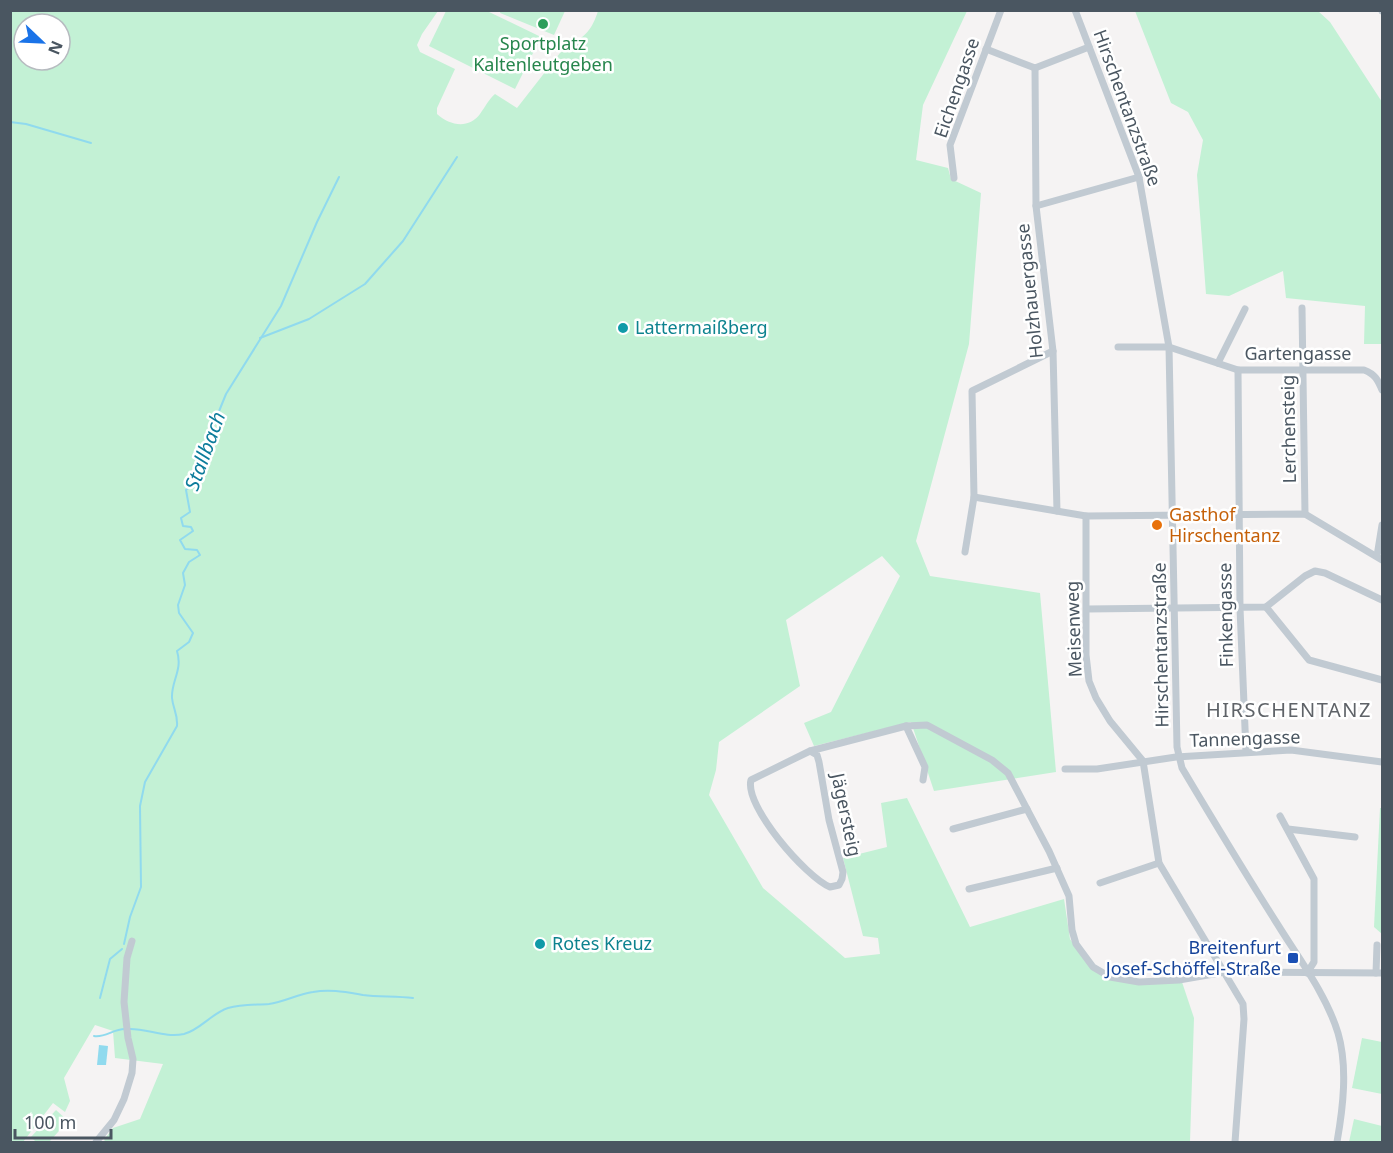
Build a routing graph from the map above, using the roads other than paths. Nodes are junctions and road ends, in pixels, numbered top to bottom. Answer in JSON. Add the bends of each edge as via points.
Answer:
{"nodes":[{"id":1,"x":1001,"y":10,"type":"edge"},
{"id":2,"x":1075,"y":10,"type":"edge"},
{"id":3,"x":1089,"y":47,"type":"junction"},
{"id":4,"x":986,"y":49,"type":"junction"},
{"id":5,"x":1035,"y":68,"type":"junction"},
{"id":6,"x":1139,"y":177,"type":"junction"},
{"id":7,"x":954,"y":178,"type":"dead end"},
{"id":8,"x":1036,"y":206,"type":"junction"},
{"id":9,"x":1302,"y":308,"type":"dead end"},
{"id":10,"x":1245,"y":309,"type":"dead end"},
{"id":11,"x":1118,"y":347,"type":"dead end"},
{"id":12,"x":1169,"y":347,"type":"junction"},
{"id":13,"x":1053,"y":351,"type":"junction"},
{"id":14,"x":1218,"y":363,"type":"junction"},
{"id":15,"x":1303,"y":369,"type":"junction"},
{"id":16,"x":1238,"y":370,"type":"junction"},
{"id":17,"x":1383,"y":390,"type":"edge"},
{"id":18,"x":974,"y":497,"type":"junction"},
{"id":19,"x":1057,"y":511,"type":"junction"},
{"id":20,"x":1239,"y":513,"type":"junction"},
{"id":21,"x":1305,"y":514,"type":"junction"},
{"id":22,"x":1173,"y":515,"type":"junction"},
{"id":23,"x":1086,"y":516,"type":"junction"},
{"id":24,"x":1383,"y":525,"type":"edge"},
{"id":25,"x":965,"y":552,"type":"dead end"},
{"id":26,"x":1380,"y":558,"type":"edge"},
{"id":27,"x":1383,"y":600,"type":"edge"},
{"id":28,"x":1266,"y":607,"type":"junction"},
{"id":29,"x":1240,"y":608,"type":"junction"},
{"id":30,"x":1087,"y":609,"type":"junction"},
{"id":31,"x":1175,"y":609,"type":"junction"},
{"id":32,"x":1383,"y":680,"type":"edge"},
{"id":33,"x":906,"y":726,"type":"junction"},
{"id":34,"x":810,"y":751,"type":"junction"},
{"id":35,"x":1246,"y":752,"type":"junction"},
{"id":36,"x":1179,"y":757,"type":"junction"},
{"id":37,"x":1143,"y":761,"type":"junction"},
{"id":38,"x":1383,"y":762,"type":"edge"},
{"id":39,"x":1065,"y":769,"type":"dead end"},
{"id":40,"x":923,"y":780,"type":"dead end"},
{"id":41,"x":1028,"y":809,"type":"junction"},
{"id":42,"x":1280,"y":816,"type":"dead end"},
{"id":43,"x":953,"y":829,"type":"dead end"},
{"id":44,"x":1288,"y":830,"type":"junction"},
{"id":45,"x":1355,"y":837,"type":"dead end"},
{"id":46,"x":1159,"y":862,"type":"junction"},
{"id":47,"x":1057,"y":868,"type":"junction"},
{"id":48,"x":1101,"y":883,"type":"dead end"},
{"id":49,"x":969,"y":889,"type":"dead end"},
{"id":50,"x":132,"y":941,"type":"dead end"},
{"id":51,"x":1377,"y":945,"type":"dead end"},
{"id":52,"x":1225,"y":972,"type":"junction"},
{"id":53,"x":1307,"y":973,"type":"junction"},
{"id":54,"x":1379,"y":973,"type":"edge"},
{"id":55,"x":96,"y":1143,"type":"edge"},
{"id":56,"x":1235,"y":1143,"type":"edge"},
{"id":57,"x":1337,"y":1143,"type":"edge"}],
"edges":[{"from":1,"to":4,"type":"street","name":"Eichengasse"},
{"from":2,"to":3,"type":"street","name":"Hirschentanzstraße"},
{"from":3,"to":5,"type":"street"},
{"from":3,"to":6,"type":"street","name":"Hirschentanzstraße"},
{"from":4,"to":5,"type":"street"},
{"from":4,"to":7,"type":"street","name":"Eichengasse","via":[[950,145]]},
{"from":5,"to":8,"type":"street","name":"Holzhauergasse"},
{"from":6,"to":8,"type":"street"},
{"from":6,"to":12,"type":"street","name":"Hirschentanzstraße"},
{"from":8,"to":13,"type":"street","name":"Holzhauergasse"},
{"from":9,"to":15,"type":"street","name":"Lerchensteig"},
{"from":10,"to":14,"type":"street"},
{"from":11,"to":12,"type":"street","name":"Gartengasse"},
{"from":12,"to":14,"type":"street","name":"Gartengasse"},
{"from":12,"to":22,"type":"street","name":"Hirschentanzstraße"},
{"from":13,"to":18,"type":"street","via":[[972,391]]},
{"from":13,"to":19,"type":"street","name":"Holzhauergasse"},
{"from":14,"to":16,"type":"street","name":"Gartengasse"},
{"from":15,"to":16,"type":"street","name":"Gartengasse"},
{"from":15,"to":17,"type":"street","name":"Gartengasse","via":[[1364,370],[1372,373]]},
{"from":15,"to":21,"type":"street","name":"Lerchensteig"},
{"from":16,"to":20,"type":"street","name":"Finkengasse"},
{"from":18,"to":19,"type":"street"},
{"from":18,"to":25,"type":"street"},
{"from":19,"to":23,"type":"street"},
{"from":20,"to":21,"type":"street"},
{"from":20,"to":22,"type":"street"},
{"from":20,"to":29,"type":"street","name":"Finkengasse"},
{"from":21,"to":26,"type":"street"},
{"from":22,"to":23,"type":"street"},
{"from":22,"to":31,"type":"street","name":"Hirschentanzstraße"},
{"from":23,"to":30,"type":"street","name":"Meisenweg"},
{"from":24,"to":26,"type":"street"},
{"from":27,"to":28,"type":"street","via":[[1315,572]]},
{"from":28,"to":29,"type":"street"},
{"from":28,"to":32,"type":"street","via":[[1309,660]]},
{"from":29,"to":31,"type":"street"},
{"from":29,"to":35,"type":"street","name":"Finkengasse"},
{"from":30,"to":31,"type":"street"},
{"from":30,"to":37,"type":"street","name":"Meisenweg","via":[[1086,655],[1091,687],[1110,721]]},
{"from":31,"to":36,"type":"street","name":"Hirschentanzstraße"},
{"from":33,"to":34,"type":"street"},
{"from":33,"to":40,"type":"street","via":[[925,767]]},
{"from":33,"to":41,"type":"street","via":[[930,726],[1001,766]]},
{"from":34,"to":34,"type":"street","name":"Jägersteig","via":[[819,762],[843,872],[836,887],[810,875],[774,834],[751,793],[751,780]]},
{"from":35,"to":36,"type":"street","name":"Tannengasse"},
{"from":35,"to":38,"type":"street","name":"Tannengasse","via":[[1291,750]]},
{"from":36,"to":37,"type":"street"},
{"from":36,"to":53,"type":"street","name":"Hirschentanzstraße","via":[[1182,768]]},
{"from":37,"to":39,"type":"street","via":[[1097,769]]},
{"from":37,"to":46,"type":"street"},
{"from":41,"to":43,"type":"street"},
{"from":41,"to":47,"type":"street"},
{"from":42,"to":44,"type":"street"},
{"from":44,"to":45,"type":"street"},
{"from":44,"to":53,"type":"street","via":[[1314,879],[1314,962]]},
{"from":46,"to":48,"type":"street"},
{"from":46,"to":52,"type":"street"},
{"from":47,"to":49,"type":"street"},
{"from":47,"to":52,"type":"street","via":[[1069,896],[1076,944],[1093,968],[1110,977],[1139,982]]},
{"from":50,"to":55,"type":"street","via":[[123,1002],[132,1072],[114,1120]]},
{"from":51,"to":54,"type":"street"},
{"from":52,"to":53,"type":"street"},
{"from":52,"to":56,"type":"street","via":[[1242,999],[1244,1010]]},
{"from":53,"to":54,"type":"street"},
{"from":53,"to":57,"type":"street","name":"Hirschentanzstraße","via":[[1339,1035],[1343,1094]]}]}
